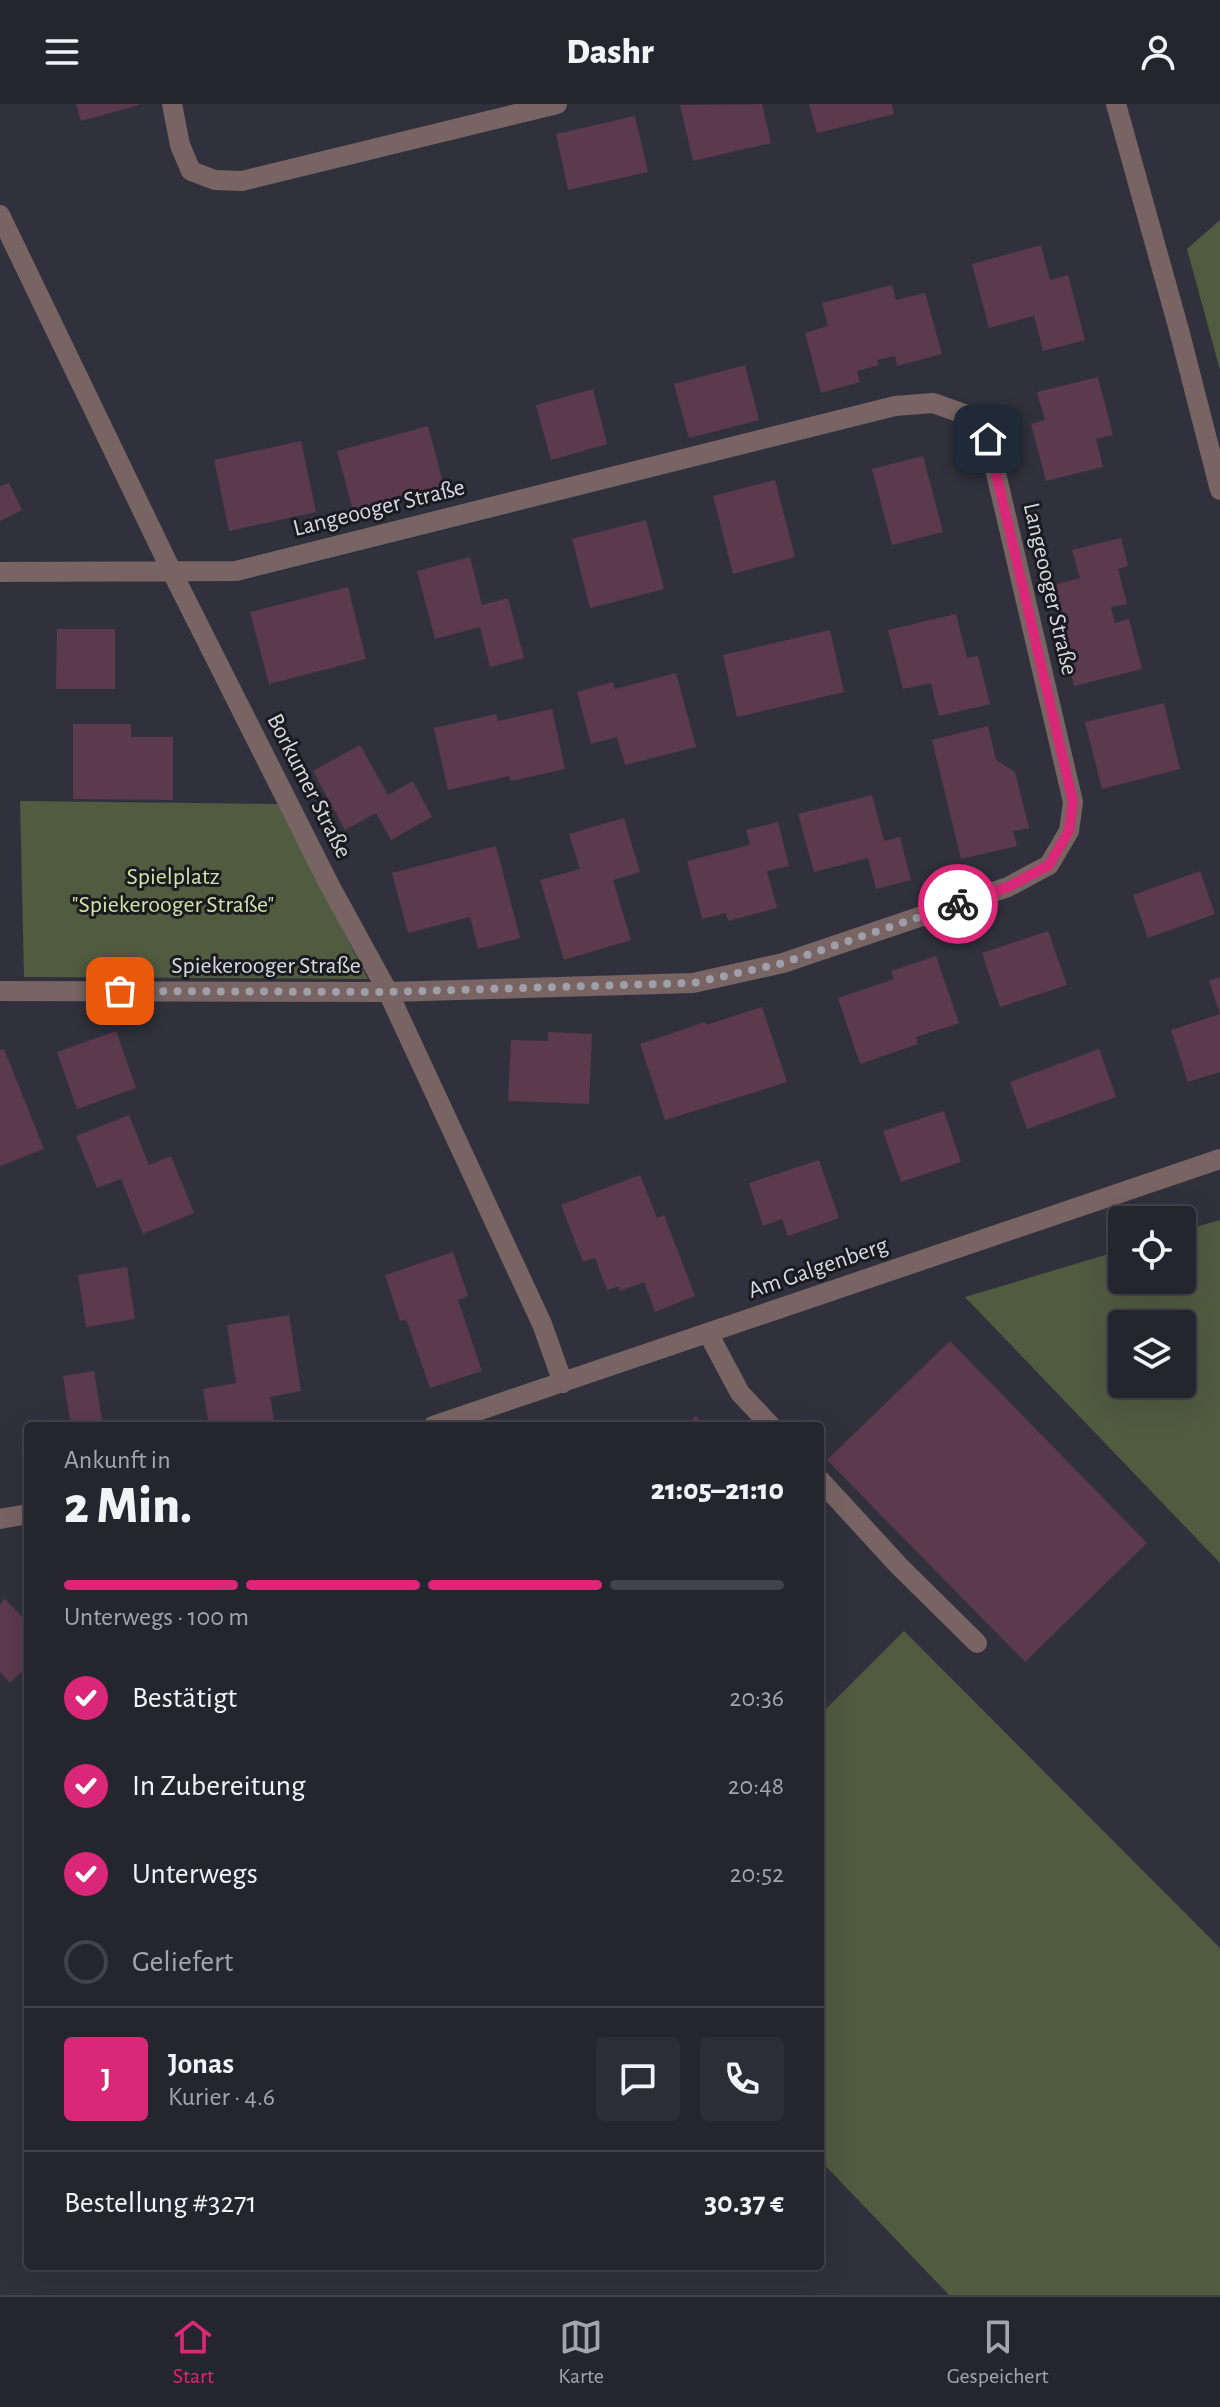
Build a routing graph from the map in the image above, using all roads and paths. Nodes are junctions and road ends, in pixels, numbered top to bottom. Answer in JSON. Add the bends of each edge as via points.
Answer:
{"nodes":[{"id":1,"x":172,"y":104,"type":"edge"},
{"id":2,"x":557,"y":104,"type":"edge"},
{"id":3,"x":1116,"y":104,"type":"edge"},
{"id":4,"x":0,"y":215,"type":"edge"},
{"id":5,"x":1220,"y":490,"type":"edge"},
{"id":6,"x":171,"y":570,"type":"junction"},
{"id":7,"x":0,"y":572,"type":"edge"},
{"id":8,"x":0,"y":991,"type":"edge"},
{"id":9,"x":388,"y":992,"type":"junction"},
{"id":10,"x":1220,"y":1159,"type":"edge"},
{"id":11,"x":708,"y":1333,"type":"junction"},
{"id":12,"x":563,"y":1383,"type":"junction"},
{"id":13,"x":445,"y":1422,"type":"edge"},
{"id":14,"x":767,"y":1422,"type":"edge"},
{"id":15,"x":824,"y":1484,"type":"edge"},
{"id":16,"x":24,"y":1515,"type":"edge"},
{"id":17,"x":0,"y":1519,"type":"edge"},
{"id":18,"x":977,"y":1643,"type":"dead end"}],
"edges":[{"from":1,"to":2,"type":"street","via":[[191,171],[215,180],[242,181]]},
{"from":3,"to":5,"type":"street"},
{"from":4,"to":6,"type":"street","name":"Borkumer Straße"},
{"from":6,"to":7,"type":"street"},
{"from":6,"to":9,"type":"street","name":"Borkumer Straße"},
{"from":6,"to":9,"type":"street","name":"Langeooger Straße","via":[[236,571],[895,406],[933,403],[967,415],[988,439],[1073,802],[1069,831],[1049,865],[1008,887],[783,963],[693,983]]},
{"from":8,"to":9,"type":"street","name":"Spiekerooger Straße"},
{"from":9,"to":12,"type":"street","name":"Borkumer Straße","via":[[542,1324]]},
{"from":10,"to":11,"type":"street","name":"Am Galgenberg"},
{"from":11,"to":12,"type":"street","name":"Am Galgenberg"},
{"from":11,"to":14,"type":"street","via":[[740,1393]]},
{"from":12,"to":13,"type":"street","name":"Am Galgenberg"},
{"from":15,"to":18,"type":"street"},
{"from":16,"to":17,"type":"street"}]}
